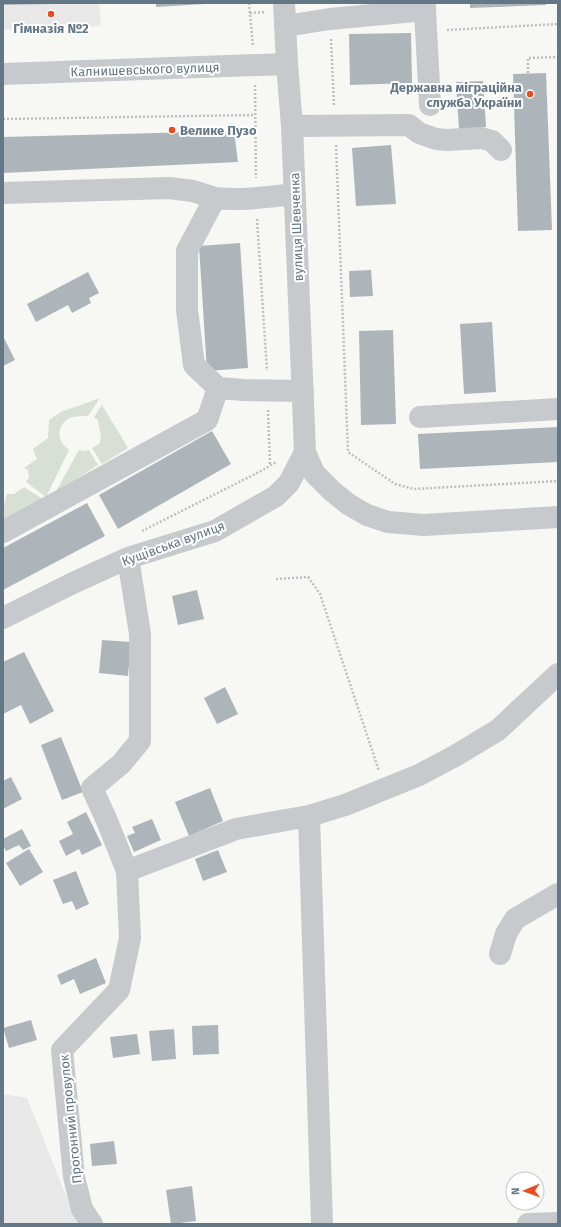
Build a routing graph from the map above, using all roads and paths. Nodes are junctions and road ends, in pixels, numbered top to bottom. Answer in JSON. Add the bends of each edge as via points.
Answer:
{"nodes":[{"id":1,"x":249,"y":3,"type":"edge"},
{"id":2,"x":284,"y":3,"type":"edge"},
{"id":3,"x":425,"y":15,"type":"edge"},
{"id":4,"x":330,"y":19,"type":"junction"},
{"id":5,"x":558,"y":24,"type":"edge"},
{"id":6,"x":285,"y":26,"type":"junction"},
{"id":7,"x":558,"y":57,"type":"edge"},
{"id":8,"x":287,"y":64,"type":"junction"},
{"id":9,"x":254,"y":65,"type":"junction"},
{"id":10,"x":3,"y":74,"type":"edge"},
{"id":11,"x":528,"y":74,"type":"dead end"},
{"id":12,"x":430,"y":105,"type":"dead end"},
{"id":13,"x":255,"y":115,"type":"junction"},
{"id":14,"x":3,"y":119,"type":"edge"},
{"id":15,"x":335,"y":125,"type":"junction"},
{"id":16,"x":292,"y":126,"type":"junction"},
{"id":17,"x":501,"y":150,"type":"dead end"},
{"id":18,"x":3,"y":193,"type":"edge"},
{"id":19,"x":294,"y":194,"type":"junction"},
{"id":20,"x":215,"y":198,"type":"junction"},
{"id":21,"x":256,"y":198,"type":"junction"},
{"id":22,"x":218,"y":388,"type":"junction"},
{"id":23,"x":268,"y":391,"type":"junction"},
{"id":24,"x":303,"y":392,"type":"junction"},
{"id":25,"x":558,"y":409,"type":"edge"},
{"id":26,"x":420,"y":417,"type":"dead end"},
{"id":27,"x":305,"y":452,"type":"junction"},
{"id":28,"x":270,"y":466,"type":"junction"},
{"id":29,"x":558,"y":481,"type":"edge"},
{"id":30,"x":558,"y":517,"type":"edge"},
{"id":31,"x":3,"y":532,"type":"edge"},
{"id":32,"x":136,"y":534,"type":"dead end"},
{"id":33,"x":128,"y":558,"type":"junction"},
{"id":34,"x":276,"y":579,"type":"dead end"},
{"id":35,"x":3,"y":618,"type":"edge"},
{"id":36,"x":558,"y":674,"type":"edge"},
{"id":37,"x":386,"y":788,"type":"junction"},
{"id":38,"x":309,"y":816,"type":"junction"},
{"id":39,"x":127,"y":871,"type":"junction"},
{"id":40,"x":558,"y":894,"type":"edge"},
{"id":41,"x":500,"y":954,"type":"dead end"},
{"id":42,"x":558,"y":1223,"type":"edge"},
{"id":43,"x":92,"y":1224,"type":"edge"},
{"id":44,"x":322,"y":1224,"type":"edge"},
{"id":45,"x":528,"y":1224,"type":"edge"}],
"edges":[{"from":1,"to":9,"type":"path"},
{"from":2,"to":6,"type":"street","name":"вулиця Шевченка"},
{"from":3,"to":4,"type":"street"},
{"from":3,"to":5,"type":"path"},
{"from":3,"to":12,"type":"street"},
{"from":4,"to":6,"type":"street"},
{"from":4,"to":15,"type":"path"},
{"from":6,"to":8,"type":"street","name":"вулиця Шевченка"},
{"from":7,"to":11,"type":"path","via":[[528,58]]},
{"from":8,"to":9,"type":"street","name":"Калнишевського вулиця"},
{"from":8,"to":16,"type":"street","name":"вулиця Шевченка"},
{"from":9,"to":10,"type":"street","name":"Калнишевського вулиця"},
{"from":9,"to":13,"type":"path"},
{"from":13,"to":14,"type":"path"},
{"from":13,"to":21,"type":"path"},
{"from":15,"to":16,"type":"street"},
{"from":15,"to":17,"type":"street","via":[[409,125],[419,133],[436,139],[481,138],[492,141]]},
{"from":15,"to":29,"type":"path","via":[[348,452],[395,484],[414,489]]},
{"from":16,"to":19,"type":"street","name":"вулиця Шевченка"},
{"from":18,"to":20,"type":"street","via":[[169,188],[193,191]]},
{"from":19,"to":21,"type":"street"},
{"from":19,"to":24,"type":"street","name":"вулиця Шевченка"},
{"from":20,"to":21,"type":"street"},
{"from":20,"to":22,"type":"street","via":[[187,250],[187,310],[194,365]]},
{"from":21,"to":23,"type":"path"},
{"from":22,"to":23,"type":"street"},
{"from":22,"to":31,"type":"street","via":[[207,420]]},
{"from":23,"to":24,"type":"street"},
{"from":23,"to":28,"type":"path"},
{"from":24,"to":27,"type":"street","name":"вулиця Шевченка"},
{"from":25,"to":26,"type":"street"},
{"from":27,"to":28,"type":"path","via":[[282,459]]},
{"from":27,"to":30,"type":"street","via":[[314,473],[332,491],[367,515],[388,522],[424,525]]},
{"from":27,"to":33,"type":"street","name":"Кущівська вулиця","via":[[289,482],[276,496],[215,531]]},
{"from":28,"to":32,"type":"path"},
{"from":33,"to":35,"type":"street","name":"Кущівська вулиця"},
{"from":33,"to":39,"type":"street","name":"Прогонний провулок","via":[[140,634],[140,741],[121,764],[92,788]]},
{"from":34,"to":37,"type":"path","via":[[308,576],[320,594]]},
{"from":36,"to":37,"type":"street","via":[[498,730],[419,775]]},
{"from":37,"to":38,"type":"street"},
{"from":38,"to":39,"type":"street","via":[[236,829]]},
{"from":38,"to":44,"type":"street"},
{"from":39,"to":43,"type":"street","name":"Прогонний провулок","via":[[130,938],[119,990],[62,1050],[74,1177],[82,1209]]},
{"from":40,"to":41,"type":"street","via":[[515,919],[506,934]]},
{"from":42,"to":45,"type":"street"}]}
